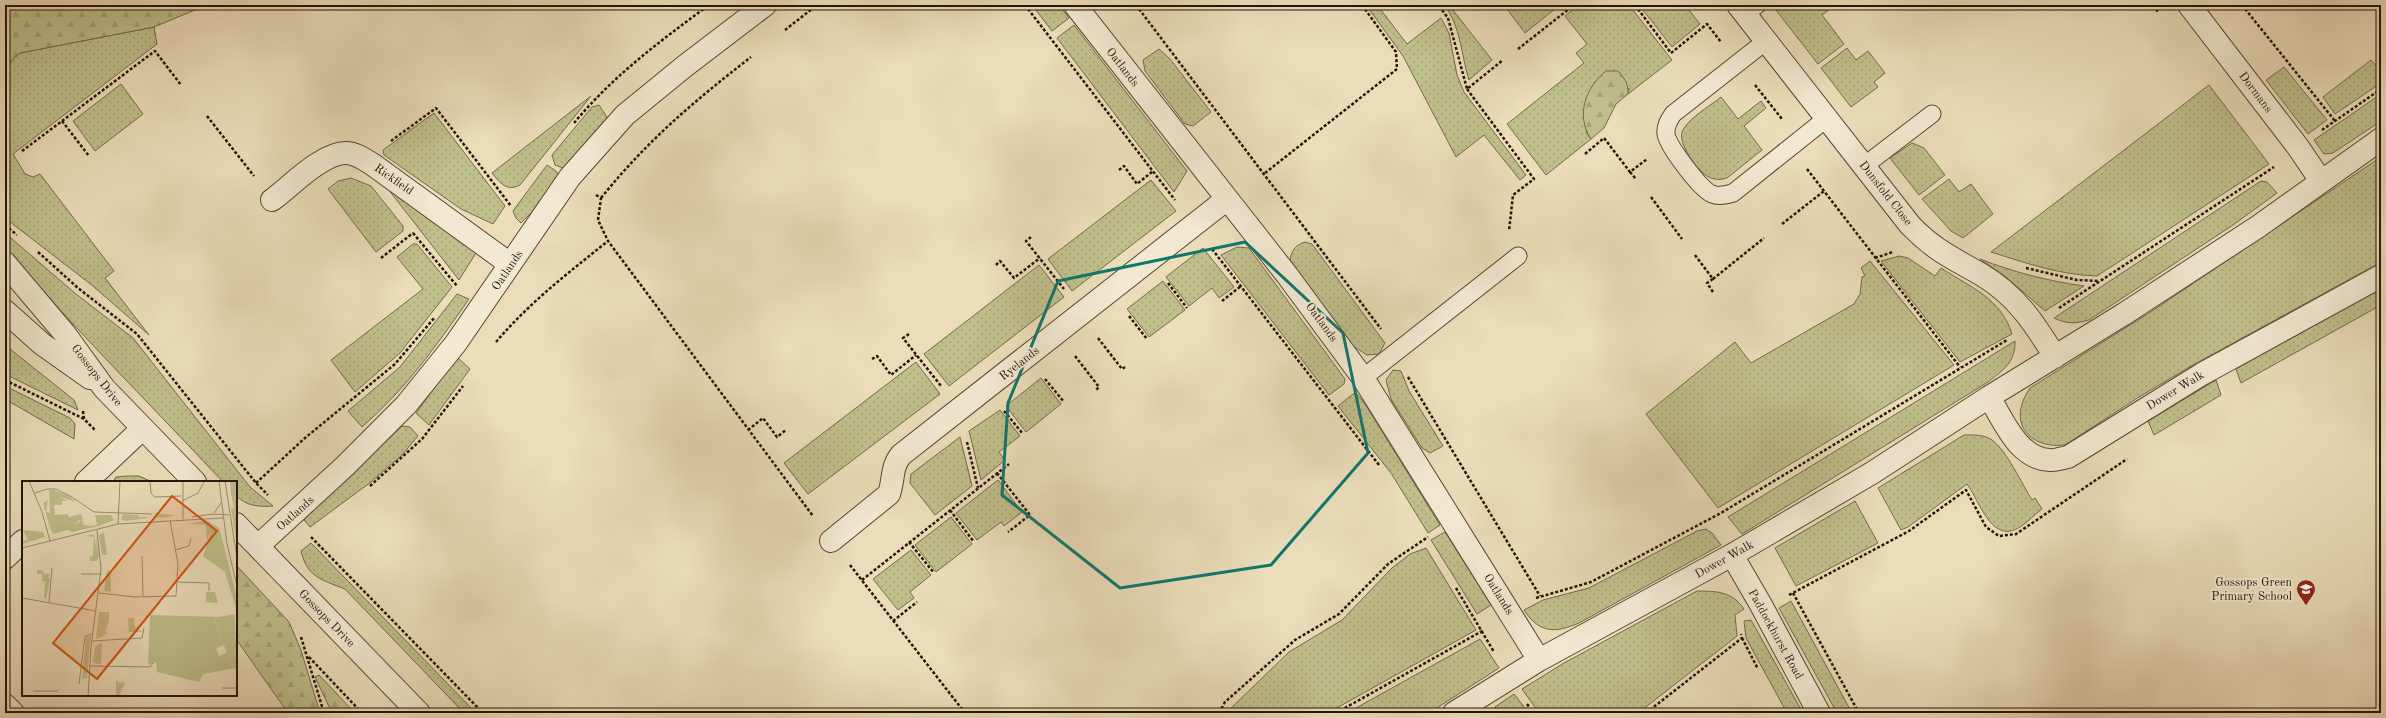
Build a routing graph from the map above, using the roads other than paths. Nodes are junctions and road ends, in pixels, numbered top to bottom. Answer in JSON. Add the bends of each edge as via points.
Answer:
{"nodes":[{"id":1,"x":766,"y":5,"type":"edge"},
{"id":2,"x":1075,"y":5,"type":"edge"},
{"id":3,"x":2189,"y":5,"type":"edge"},
{"id":4,"x":1746,"y":8,"type":"edge"},
{"id":5,"x":1766,"y":41,"type":"junction"},
{"id":6,"x":1932,"y":114,"type":"dead end"},
{"id":7,"x":1827,"y":118,"type":"junction"},
{"id":8,"x":2381,"y":140,"type":"edge"},
{"id":9,"x":1864,"y":166,"type":"junction"},
{"id":10,"x":2321,"y":181,"type":"junction"},
{"id":11,"x":1227,"y":199,"type":"junction"},
{"id":12,"x":272,"y":200,"type":"dead end"},
{"id":13,"x":1518,"y":256,"type":"road end"},
{"id":14,"x":5,"y":263,"type":"edge"},
{"id":15,"x":510,"y":264,"type":"junction"},
{"id":16,"x":2381,"y":276,"type":"edge"},
{"id":17,"x":5,"y":311,"type":"edge"},
{"id":18,"x":2055,"y":357,"type":"junction"},
{"id":19,"x":1363,"y":378,"type":"junction"},
{"id":20,"x":104,"y":388,"type":"junction"},
{"id":21,"x":1989,"y":397,"type":"junction"},
{"id":22,"x":142,"y":429,"type":"junction"},
{"id":23,"x":87,"y":481,"type":"edge"},
{"id":24,"x":194,"y":481,"type":"edge"},
{"id":25,"x":237,"y":525,"type":"edge"},
{"id":26,"x":831,"y":540,"type":"road end"},
{"id":27,"x":22,"y":542,"type":"edge"},
{"id":28,"x":258,"y":546,"type":"junction"},
{"id":29,"x":1732,"y":555,"type":"junction"},
{"id":30,"x":5,"y":558,"type":"edge"},
{"id":31,"x":1539,"y":660,"type":"junction"},
{"id":32,"x":5,"y":705,"type":"edge"},
{"id":33,"x":13,"y":713,"type":"edge"},
{"id":34,"x":418,"y":713,"type":"edge"},
{"id":35,"x":1454,"y":713,"type":"edge"},
{"id":36,"x":1819,"y":713,"type":"edge"}],
"edges":[{"from":1,"to":15,"type":"street","name":"Oatlands","via":[[636,106],[570,177]]},
{"from":2,"to":11,"type":"street","name":"Oatlands"},
{"from":3,"to":10,"type":"street","name":"Dormans"},
{"from":4,"to":5,"type":"street","name":"Dunsfold Close"},
{"from":5,"to":7,"type":"street","name":"Dunsfold Close"},
{"from":5,"to":7,"type":"lane","via":[[1673,114],[1667,122],[1668,142],[1703,188],[1712,194],[1723,196],[1733,193]]},
{"from":6,"to":9,"type":"lane"},
{"from":7,"to":9,"type":"street","name":"Dunsfold Close"},
{"from":8,"to":10,"type":"street","name":"Dower Walk"},
{"from":9,"to":18,"type":"street","name":"Dunsfold Close","via":[[1920,236],[1953,260],[1983,276],[2020,305]]},
{"from":10,"to":18,"type":"street","name":"Dower Walk","via":[[2259,226]]},
{"from":11,"to":19,"type":"street","name":"Oatlands"},
{"from":11,"to":26,"type":"street","name":"Ryelands","via":[[901,455],[892,470],[889,494]]},
{"from":12,"to":15,"type":"street","name":"Rickfield","via":[[325,158],[346,153],[355,154]]},
{"from":13,"to":19,"type":"lane"},
{"from":14,"to":20,"type":"street","name":"Gossops Drive","via":[[65,334]]},
{"from":15,"to":28,"type":"street","name":"Oatlands","via":[[456,343],[406,405]]},
{"from":16,"to":21,"type":"street","name":"Dower Walk","via":[[2202,374],[2068,457],[2050,460],[2036,457],[2023,450]]},
{"from":17,"to":20,"type":"street","via":[[42,344]]},
{"from":18,"to":21,"type":"street","name":"Dower Walk"},
{"from":19,"to":31,"type":"street","name":"Oatlands"},
{"from":20,"to":22,"type":"street","name":"Gossops Drive"},
{"from":21,"to":29,"type":"street","name":"Dower Walk","via":[[1872,473]]},
{"from":22,"to":23,"type":"street"},
{"from":22,"to":24,"type":"street","name":"Gossops Drive"},
{"from":25,"to":28,"type":"street","name":"Gossops Drive"},
{"from":27,"to":30,"type":"street"},
{"from":28,"to":34,"type":"street","name":"Gossops Drive"},
{"from":29,"to":31,"type":"street","name":"Dower Walk"},
{"from":29,"to":36,"type":"street","name":"Paddockhurst Road"},
{"from":31,"to":35,"type":"street","name":"Dower Walk"},
{"from":32,"to":33,"type":"street"}]}
